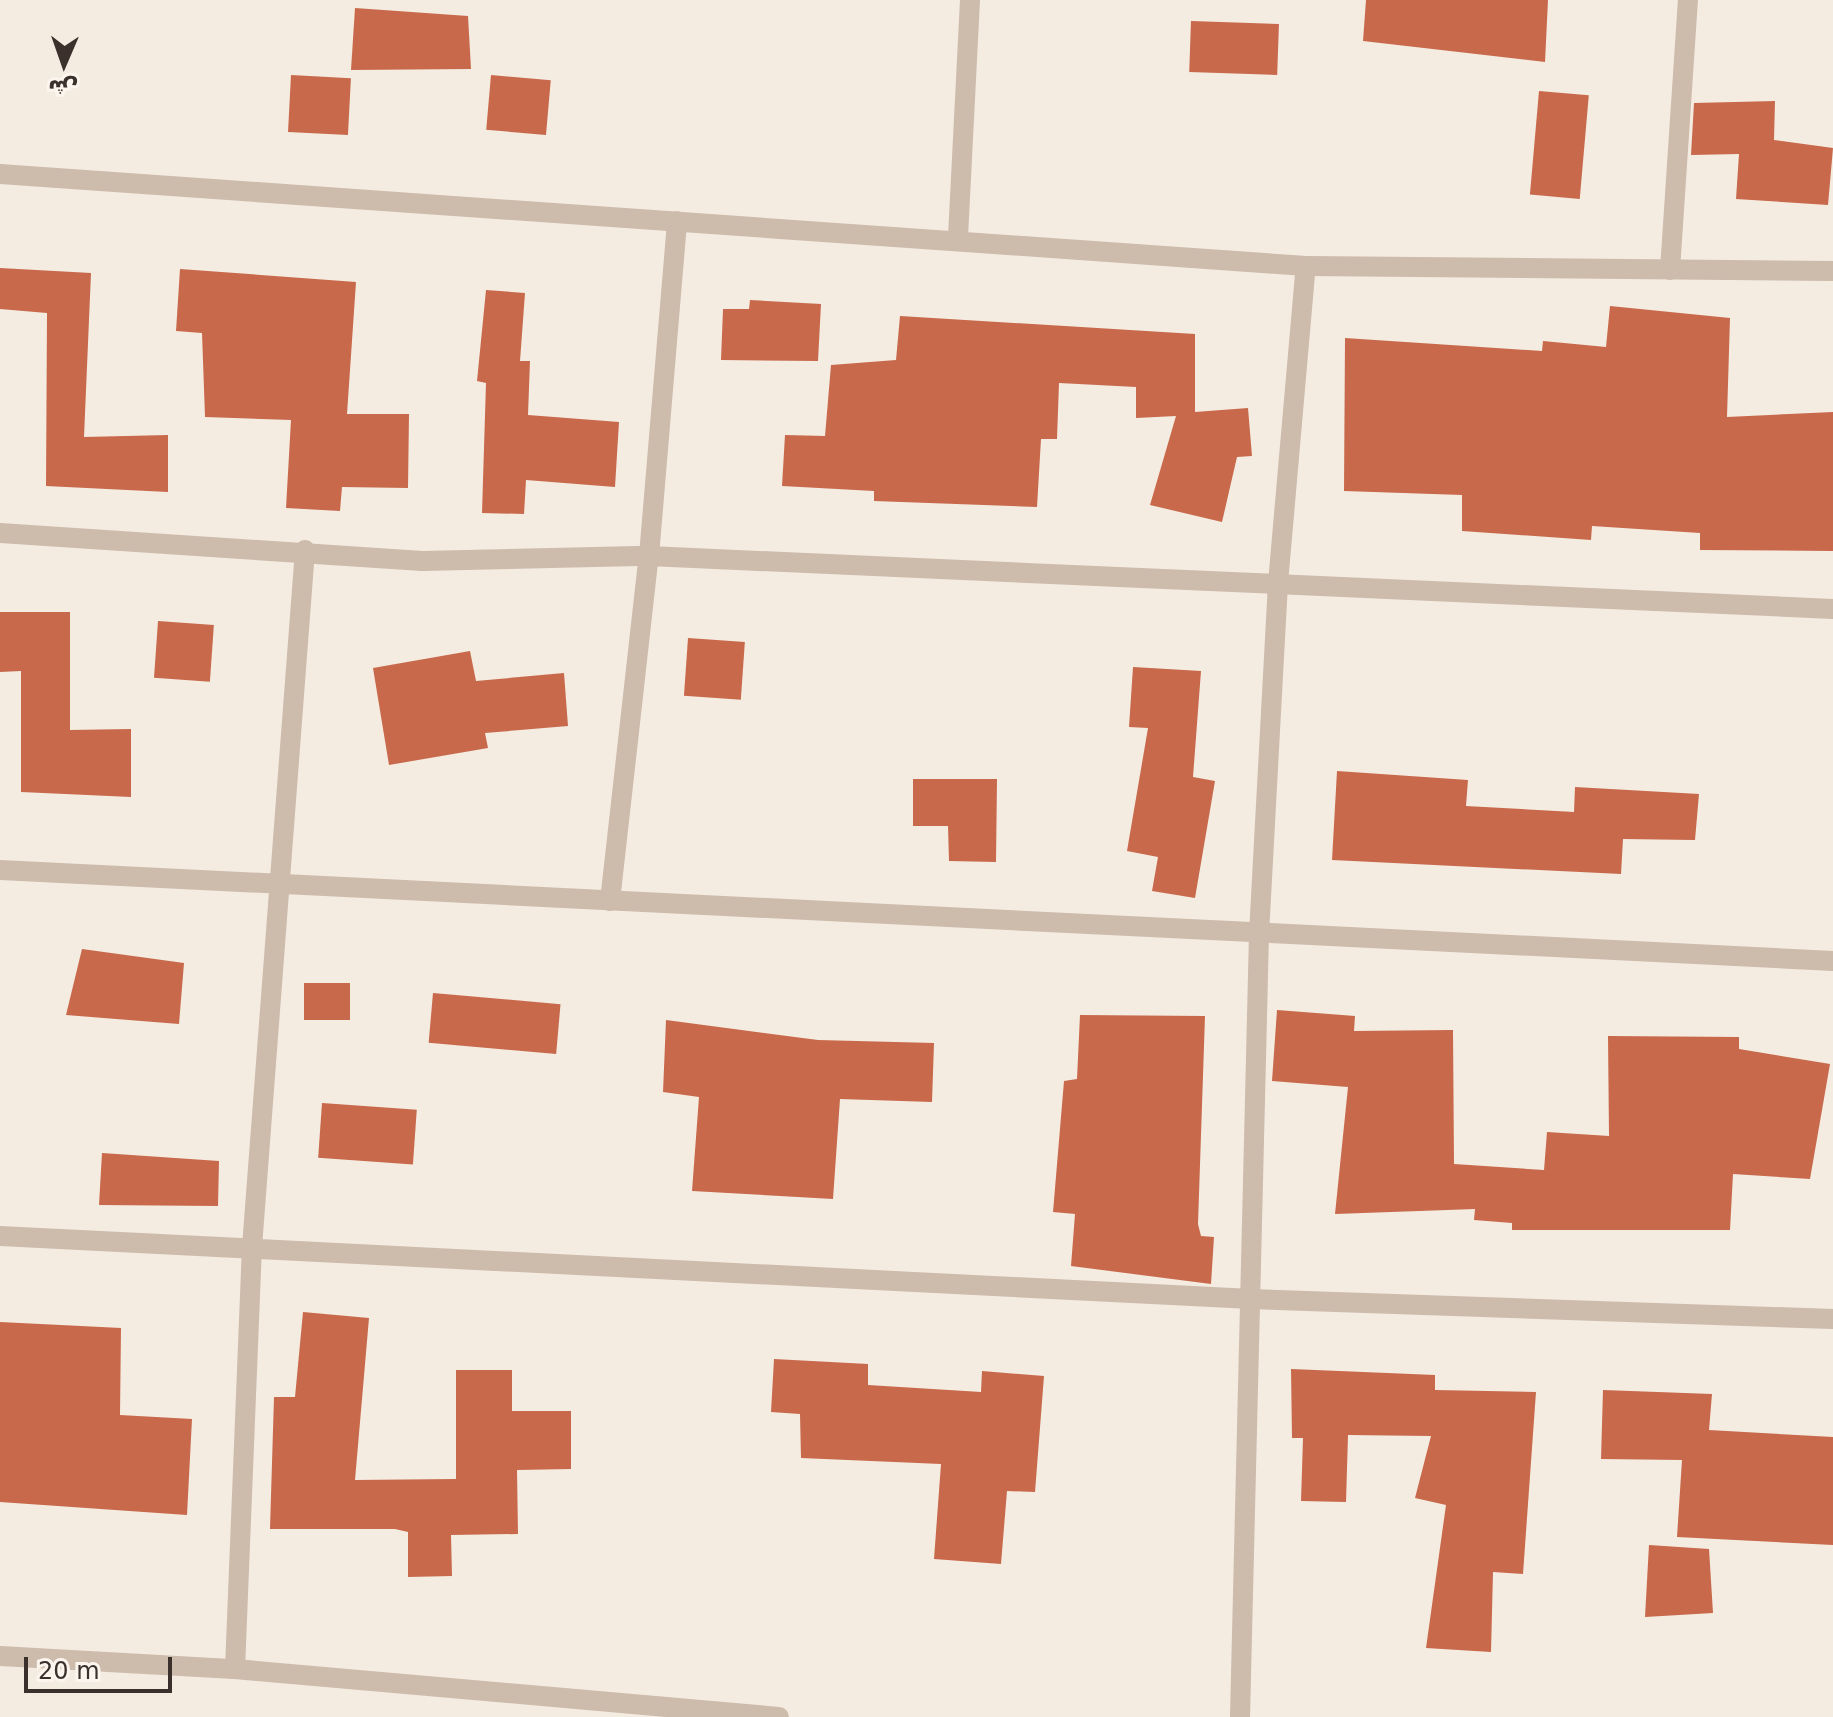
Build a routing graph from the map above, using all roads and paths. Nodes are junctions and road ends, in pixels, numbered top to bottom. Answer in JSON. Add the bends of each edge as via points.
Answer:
{"nodes":[{"id":1,"x":970,"y":0,"type":"edge"},
{"id":2,"x":1688,"y":0,"type":"edge"},
{"id":3,"x":0,"y":174,"type":"edge"},
{"id":4,"x":677,"y":221,"type":"junction"},
{"id":5,"x":958,"y":237,"type":"junction"},
{"id":6,"x":1306,"y":266,"type":"junction"},
{"id":7,"x":1670,"y":270,"type":"junction"},
{"id":8,"x":1833,"y":271,"type":"edge"},
{"id":9,"x":0,"y":533,"type":"edge"},
{"id":10,"x":305,"y":550,"type":"junction"},
{"id":11,"x":649,"y":556,"type":"junction"},
{"id":12,"x":1278,"y":583,"type":"junction"},
{"id":13,"x":1833,"y":609,"type":"edge"},
{"id":14,"x":0,"y":870,"type":"edge"},
{"id":15,"x":275,"y":885,"type":"junction"},
{"id":16,"x":610,"y":901,"type":"junction"},
{"id":17,"x":1259,"y":934,"type":"junction"},
{"id":18,"x":1833,"y":961,"type":"edge"},
{"id":19,"x":0,"y":1236,"type":"edge"},
{"id":20,"x":252,"y":1247,"type":"junction"},
{"id":21,"x":1251,"y":1299,"type":"junction"},
{"id":22,"x":1833,"y":1319,"type":"edge"},
{"id":23,"x":0,"y":1656,"type":"edge"},
{"id":24,"x":235,"y":1669,"type":"junction"},
{"id":25,"x":779,"y":1717,"type":"edge"},
{"id":26,"x":1240,"y":1717,"type":"edge"}],
"edges":[{"from":1,"to":5,"type":"street"},
{"from":2,"to":7,"type":"street"},
{"from":3,"to":4,"type":"street"},
{"from":4,"to":5,"type":"street"},
{"from":4,"to":11,"type":"street"},
{"from":5,"to":6,"type":"street"},
{"from":6,"to":7,"type":"street"},
{"from":6,"to":12,"type":"street"},
{"from":7,"to":8,"type":"street"},
{"from":9,"to":10,"type":"street"},
{"from":10,"to":11,"type":"street","via":[[422,561]]},
{"from":10,"to":15,"type":"street"},
{"from":11,"to":12,"type":"street"},
{"from":11,"to":16,"type":"street"},
{"from":12,"to":13,"type":"street"},
{"from":12,"to":17,"type":"street"},
{"from":14,"to":15,"type":"street"},
{"from":15,"to":16,"type":"street"},
{"from":15,"to":20,"type":"street"},
{"from":16,"to":17,"type":"street"},
{"from":17,"to":18,"type":"street"},
{"from":17,"to":21,"type":"street"},
{"from":19,"to":20,"type":"street"},
{"from":20,"to":21,"type":"street"},
{"from":20,"to":24,"type":"street"},
{"from":21,"to":22,"type":"street"},
{"from":21,"to":26,"type":"street"},
{"from":23,"to":24,"type":"street"},
{"from":24,"to":25,"type":"street"}]}
